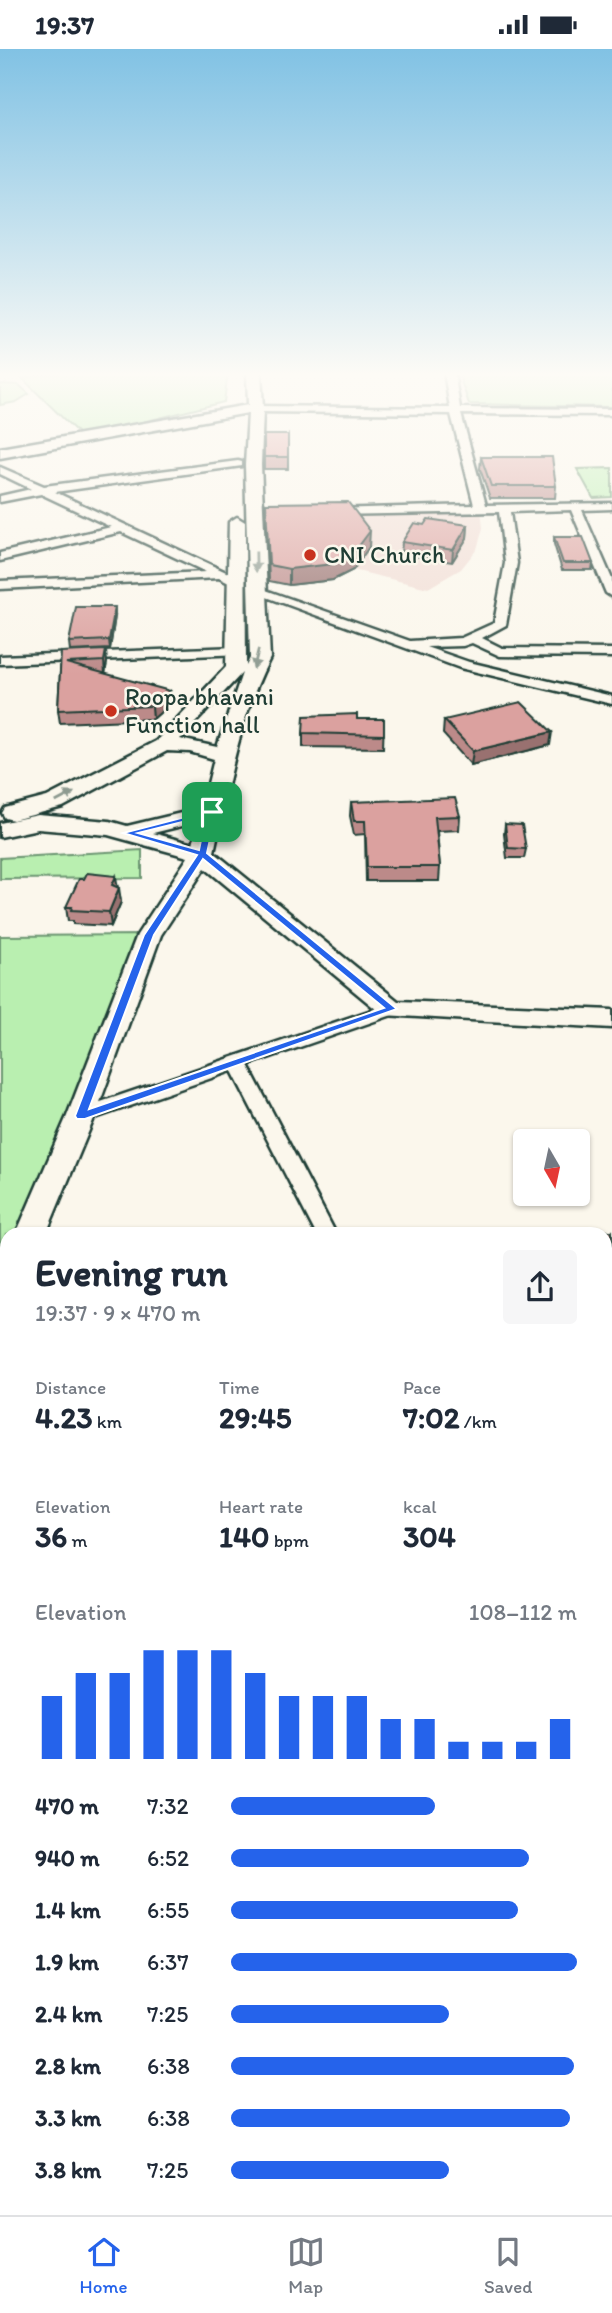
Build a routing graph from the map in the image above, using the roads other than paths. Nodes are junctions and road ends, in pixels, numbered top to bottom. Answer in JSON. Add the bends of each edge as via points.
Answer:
{"nodes":[{"id":1,"x":6,"y":473,"type":"edge"},
{"id":2,"x":170,"y":473,"type":"edge"},
{"id":3,"x":237,"y":473,"type":"edge"},
{"id":4,"x":256,"y":473,"type":"edge"},
{"id":5,"x":472,"y":473,"type":"edge"},
{"id":6,"x":42,"y":490,"type":"junction"},
{"id":7,"x":0,"y":499,"type":"edge"},
{"id":8,"x":612,"y":506,"type":"edge"},
{"id":9,"x":575,"y":507,"type":"junction"},
{"id":10,"x":504,"y":508,"type":"junction"},
{"id":11,"x":481,"y":509,"type":"junction"},
{"id":12,"x":313,"y":512,"type":"edge"},
{"id":13,"x":122,"y":528,"type":"junction"},
{"id":14,"x":0,"y":557,"type":"edge"},
{"id":15,"x":228,"y":578,"type":"junction"},
{"id":16,"x":0,"y":585,"type":"edge"},
{"id":17,"x":256,"y":591,"type":"junction"},
{"id":18,"x":612,"y":593,"type":"edge"},
{"id":19,"x":472,"y":638,"type":"junction"},
{"id":20,"x":404,"y":643,"type":"junction"},
{"id":21,"x":237,"y":651,"type":"junction"},
{"id":22,"x":612,"y":653,"type":"edge"},
{"id":23,"x":0,"y":660,"type":"edge"},
{"id":24,"x":612,"y":700,"type":"edge"},
{"id":25,"x":163,"y":745,"type":"junction"},
{"id":26,"x":225,"y":756,"type":"junction"},
{"id":27,"x":212,"y":812,"type":"junction"},
{"id":28,"x":0,"y":816,"type":"edge"},
{"id":29,"x":0,"y":830,"type":"edge"},
{"id":30,"x":127,"y":833,"type":"junction"},
{"id":31,"x":202,"y":854,"type":"junction"},
{"id":32,"x":391,"y":1009,"type":"junction"},
{"id":33,"x":612,"y":1020,"type":"edge"},
{"id":34,"x":237,"y":1062,"type":"junction"},
{"id":35,"x":81,"y":1116,"type":"junction"},
{"id":36,"x":34,"y":1227,"type":"edge"},
{"id":37,"x":322,"y":1227,"type":"edge"}],
"edges":[{"from":1,"to":6,"type":"street"},
{"from":2,"to":6,"type":"street"},
{"from":3,"to":15,"type":"main road"},
{"from":4,"to":17,"type":"main road","one_way":true,"via":[[260,513]]},
{"from":5,"to":11,"type":"street"},
{"from":6,"to":7,"type":"street"},
{"from":6,"to":13,"type":"street"},
{"from":8,"to":9,"type":"street"},
{"from":9,"to":10,"type":"street"},
{"from":9,"to":18,"type":"street"},
{"from":10,"to":11,"type":"street"},
{"from":10,"to":19,"type":"street","via":[[511,563],[500,625]]},
{"from":11,"to":12,"type":"street"},
{"from":13,"to":14,"type":"street"},
{"from":13,"to":15,"type":"street"},
{"from":15,"to":16,"type":"street"},
{"from":15,"to":21,"type":"main road"},
{"from":17,"to":20,"type":"street"},
{"from":17,"to":26,"type":"main road","one_way":true,"via":[[260,658]]},
{"from":19,"to":20,"type":"street"},
{"from":19,"to":22,"type":"street","via":[[500,652]]},
{"from":20,"to":24,"type":"street","via":[[465,665]]},
{"from":21,"to":23,"type":"street"},
{"from":21,"to":25,"type":"main road","via":[[236,668]]},
{"from":25,"to":26,"type":"main road","via":[[191,746]]},
{"from":28,"to":25,"type":"main road","one_way":true,"via":[[55,802]]},
{"from":26,"to":27,"type":"main road"},
{"from":27,"to":30,"type":"main road"},
{"from":27,"to":31,"type":"main road"},
{"from":29,"to":30,"type":"main road","via":[[38,822]]},
{"from":30,"to":31,"type":"main road"},
{"from":31,"to":32,"type":"main road"},
{"from":31,"to":35,"type":"main road","via":[[149,935]]},
{"from":32,"to":33,"type":"main road"},
{"from":32,"to":34,"type":"street"},
{"from":34,"to":35,"type":"street"},
{"from":34,"to":37,"type":"street"},
{"from":35,"to":36,"type":"main road"}]}
